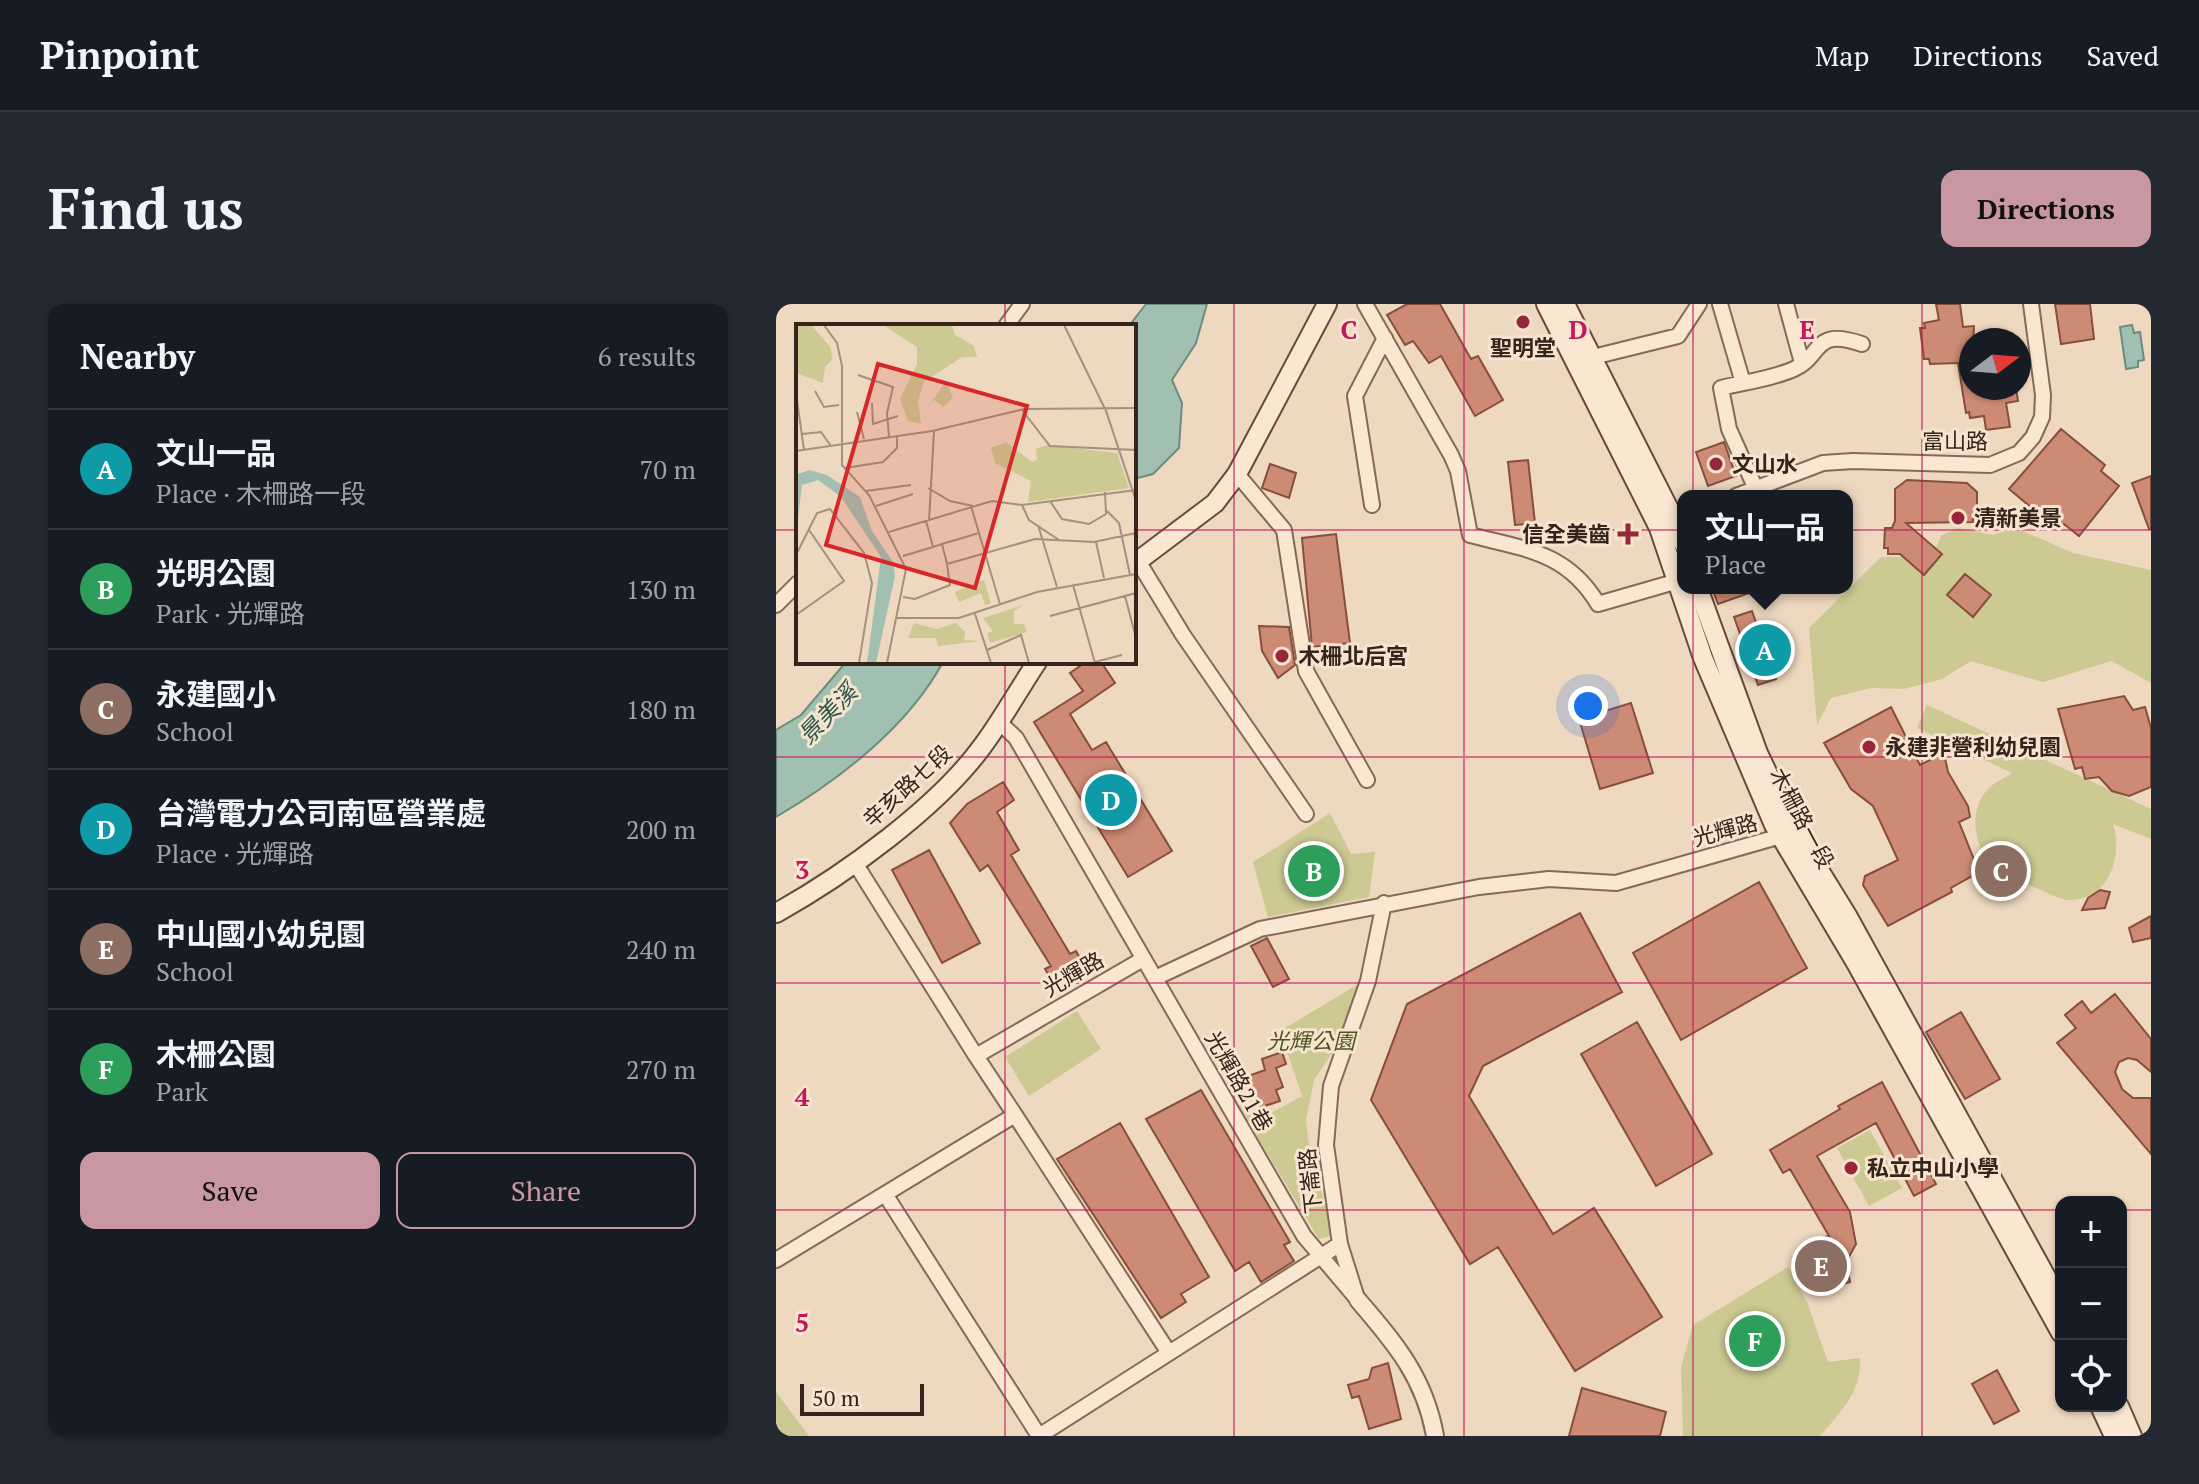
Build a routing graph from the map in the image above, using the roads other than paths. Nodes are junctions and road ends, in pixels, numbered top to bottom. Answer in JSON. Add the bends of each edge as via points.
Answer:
{"nodes":[{"id":1,"x":1022,"y":304,"type":"edge"},
{"id":2,"x":1327,"y":304,"type":"edge"},
{"id":3,"x":1365,"y":304,"type":"edge"},
{"id":4,"x":1546,"y":304,"type":"edge"},
{"id":5,"x":1565,"y":304,"type":"edge"},
{"id":6,"x":1699,"y":304,"type":"edge"},
{"id":7,"x":1720,"y":304,"type":"edge"},
{"id":8,"x":1786,"y":304,"type":"edge"},
{"id":9,"x":2031,"y":304,"type":"edge"},
{"id":10,"x":1007,"y":324,"type":"edge"},
{"id":11,"x":1385,"y":338,"type":"junction"},
{"id":12,"x":1862,"y":344,"type":"dead end"},
{"id":13,"x":1593,"y":357,"type":"junction"},
{"id":14,"x":1802,"y":363,"type":"junction"},
{"id":15,"x":1743,"y":383,"type":"junction"},
{"id":16,"x":1237,"y":474,"type":"junction"},
{"id":17,"x":1755,"y":490,"type":"edge"},
{"id":18,"x":1761,"y":490,"type":"edge"},
{"id":19,"x":1372,"y":505,"type":"dead end"},
{"id":20,"x":1672,"y":522,"type":"edge"},
{"id":21,"x":1136,"y":563,"type":"edge"},
{"id":22,"x":1677,"y":571,"type":"edge"},
{"id":23,"x":1677,"y":581,"type":"edge"},
{"id":24,"x":796,"y":585,"type":"edge"},
{"id":25,"x":1683,"y":594,"type":"edge"},
{"id":26,"x":1700,"y":594,"type":"edge"},
{"id":27,"x":776,"y":605,"type":"edge"},
{"id":28,"x":1036,"y":664,"type":"edge"},
{"id":29,"x":998,"y":721,"type":"junction"},
{"id":30,"x":1367,"y":780,"type":"dead end"},
{"id":31,"x":1306,"y":814,"type":"dead end"},
{"id":32,"x":1788,"y":834,"type":"junction"},
{"id":33,"x":855,"y":863,"type":"junction"},
{"id":34,"x":1384,"y":903,"type":"junction"},
{"id":35,"x":776,"y":913,"type":"edge"},
{"id":36,"x":1143,"y":959,"type":"junction"},
{"id":37,"x":1155,"y":978,"type":"junction"},
{"id":38,"x":976,"y":1056,"type":"junction"},
{"id":39,"x":1015,"y":1115,"type":"junction"},
{"id":40,"x":885,"y":1194,"type":"junction"},
{"id":41,"x":1340,"y":1244,"type":"junction"},
{"id":42,"x":1319,"y":1257,"type":"junction"},
{"id":43,"x":776,"y":1260,"type":"edge"},
{"id":44,"x":2055,"y":1293,"type":"edge"},
{"id":45,"x":1358,"y":1300,"type":"junction"},
{"id":46,"x":2055,"y":1322,"type":"edge"},
{"id":47,"x":1169,"y":1353,"type":"junction"},
{"id":48,"x":2102,"y":1412,"type":"edge"},
{"id":49,"x":2117,"y":1412,"type":"edge"},
{"id":50,"x":2121,"y":1412,"type":"edge"},
{"id":51,"x":2110,"y":1433,"type":"edge"},
{"id":52,"x":1039,"y":1436,"type":"edge"},
{"id":53,"x":1435,"y":1436,"type":"edge"},
{"id":54,"x":2132,"y":1436,"type":"edge"}],
"edges":[{"from":1,"to":10,"type":"street"},
{"from":2,"to":16,"type":"main road"},
{"from":3,"to":11,"type":"street"},
{"from":4,"to":20,"type":"main road","name":"木柵路一段"},
{"from":5,"to":13,"type":"main road","name":"木柵路一段"},
{"from":6,"to":13,"type":"street","via":[[1678,336]]},
{"from":7,"to":15,"type":"street"},
{"from":8,"to":14,"type":"street"},
{"from":9,"to":18,"type":"street","name":"富山路","via":[[2042,417],[2019,453],[1990,465],[1823,463]]},
{"from":11,"to":19,"type":"street","via":[[1355,396]]},
{"from":11,"to":23,"type":"street","via":[[1458,471],[1470,535],[1551,556],[1584,580],[1598,604]]},
{"from":12,"to":14,"type":"street","via":[[1845,338],[1819,343]]},
{"from":13,"to":20,"type":"main road","name":"木柵路一段"},
{"from":14,"to":15,"type":"street"},
{"from":15,"to":17,"type":"street","via":[[1721,388],[1729,429]]},
{"from":16,"to":21,"type":"main road","via":[[1215,503]]},
{"from":16,"to":30,"type":"street","via":[[1284,530],[1306,671]]},
{"from":20,"to":22,"type":"main road","name":"木柵路一段"},
{"from":21,"to":31,"type":"street"},
{"from":24,"to":27,"type":"street"},
{"from":25,"to":32,"type":"main road","name":"木柵路一段","via":[[1738,745]]},
{"from":26,"to":32,"type":"main road","name":"木柵路一段"},
{"from":28,"to":29,"type":"main road","name":"辛亥路七段"},
{"from":29,"to":33,"type":"main road","name":"辛亥路七段","via":[[970,762]]},
{"from":29,"to":36,"type":"street","via":[[1016,738]]},
{"from":32,"to":34,"type":"street","name":"光輝路","via":[[1616,883],[1549,879]]},
{"from":32,"to":44,"type":"main road","name":"木柵路一段","via":[[1855,930]]},
{"from":32,"to":46,"type":"main road","name":"木柵路一段"},
{"from":33,"to":35,"type":"main road","name":"辛亥路七段"},
{"from":33,"to":38,"type":"street"},
{"from":34,"to":37,"type":"street","name":"光輝路","via":[[1260,929]]},
{"from":34,"to":41,"type":"street","name":"下崙路","via":[[1368,981],[1331,1086],[1326,1145]]},
{"from":36,"to":37,"type":"street","name":"光輝路21巷"},
{"from":36,"to":38,"type":"street","name":"光輝路"},
{"from":37,"to":42,"type":"street","name":"光輝路21巷"},
{"from":38,"to":39,"type":"street"},
{"from":39,"to":40,"type":"street"},
{"from":39,"to":47,"type":"street"},
{"from":40,"to":43,"type":"street"},
{"from":40,"to":52,"type":"street"},
{"from":41,"to":42,"type":"street"},
{"from":41,"to":45,"type":"street","name":"下崙路"},
{"from":42,"to":45,"type":"street","name":"光輝路21巷"},
{"from":42,"to":47,"type":"street"},
{"from":45,"to":53,"type":"street","name":"下崙路","via":[[1420,1381]]},
{"from":47,"to":52,"type":"street"},
{"from":48,"to":51,"type":"main road"},
{"from":49,"to":51,"type":"street"},
{"from":50,"to":54,"type":"main road"}]}
